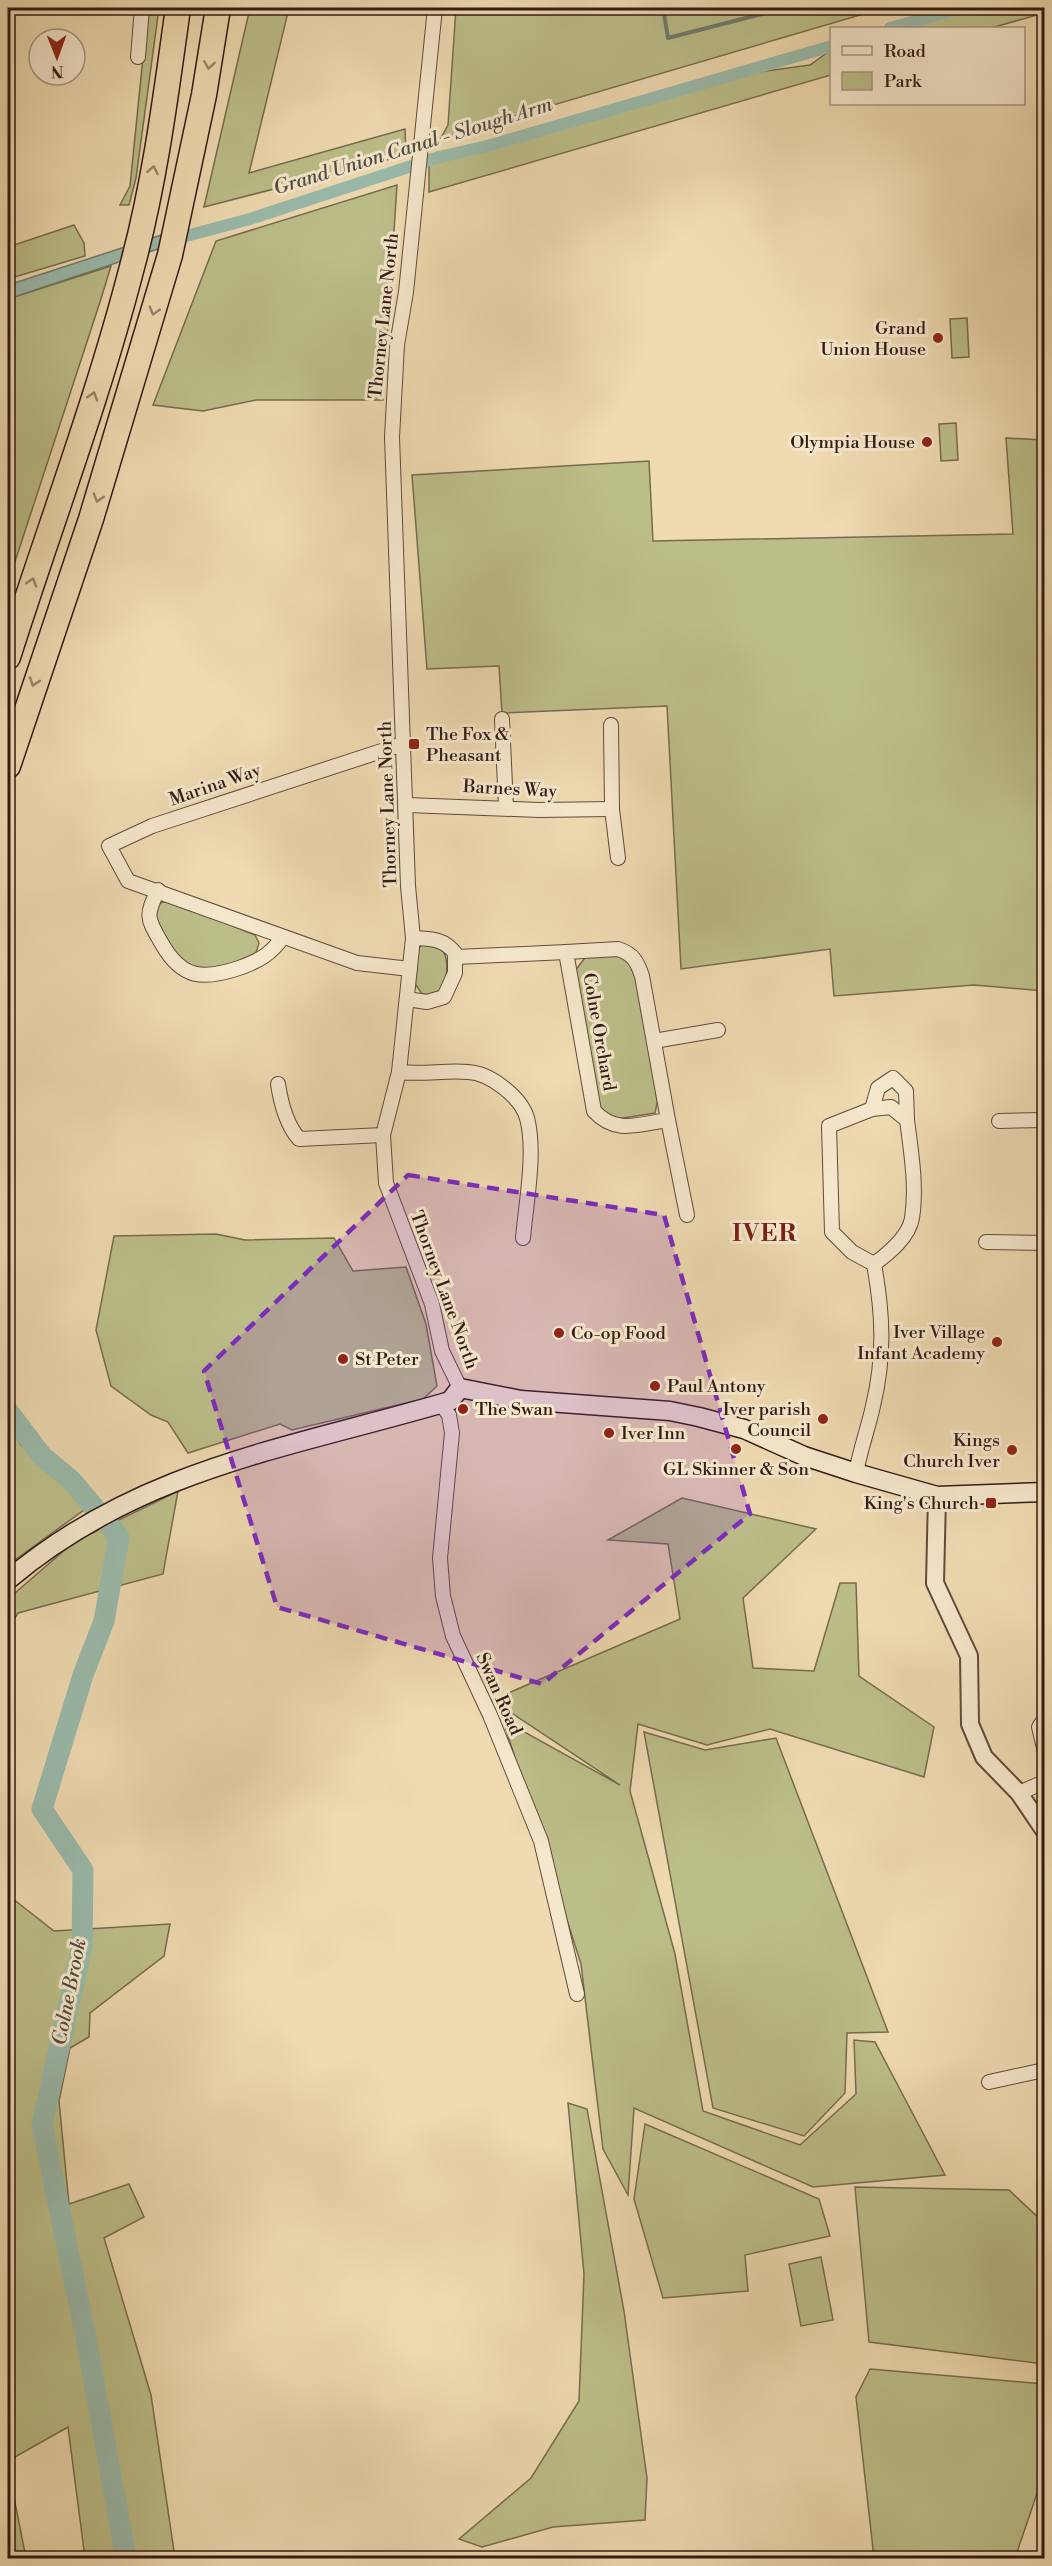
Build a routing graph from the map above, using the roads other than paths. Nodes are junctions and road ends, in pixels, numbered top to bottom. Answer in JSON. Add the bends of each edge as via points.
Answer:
{"nodes":[{"id":1,"x":142,"y":8,"type":"edge"},
{"id":2,"x":178,"y":8,"type":"edge"},
{"id":3,"x":218,"y":8,"type":"edge"},
{"id":4,"x":435,"y":8,"type":"edge"},
{"id":5,"x":138,"y":57,"type":"dead end"},
{"id":6,"x":8,"y":657,"type":"edge"},
{"id":7,"x":502,"y":719,"type":"dead end"},
{"id":8,"x":610,"y":724,"type":"dead end"},
{"id":9,"x":403,"y":744,"type":"junction"},
{"id":10,"x":8,"y":766,"type":"edge"},
{"id":11,"x":407,"y":805,"type":"junction"},
{"id":12,"x":506,"y":808,"type":"junction"},
{"id":13,"x":612,"y":809,"type":"junction"},
{"id":14,"x":618,"y":858,"type":"dead end"},
{"id":15,"x":158,"y":890,"type":"junction"},
{"id":16,"x":283,"y":937,"type":"junction"},
{"id":17,"x":413,"y":938,"type":"junction"},
{"id":18,"x":566,"y":952,"type":"junction"},
{"id":19,"x":456,"y":957,"type":"junction"},
{"id":20,"x":410,"y":969,"type":"junction"},
{"id":21,"x":407,"y":999,"type":"junction"},
{"id":22,"x":718,"y":1030,"type":"dead end"},
{"id":23,"x":654,"y":1041,"type":"junction"},
{"id":24,"x":399,"y":1072,"type":"junction"},
{"id":25,"x":278,"y":1084,"type":"dead end"},
{"id":26,"x":872,"y":1109,"type":"junction"},
{"id":27,"x":668,"y":1120,"type":"junction"},
{"id":28,"x":907,"y":1120,"type":"junction"},
{"id":29,"x":1044,"y":1120,"type":"edge"},
{"id":30,"x":999,"y":1121,"type":"dead end"},
{"id":31,"x":383,"y":1135,"type":"junction"},
{"id":32,"x":687,"y":1215,"type":"dead end"},
{"id":33,"x":523,"y":1238,"type":"dead end"},
{"id":34,"x":986,"y":1242,"type":"dead end"},
{"id":35,"x":1044,"y":1243,"type":"edge"},
{"id":36,"x":874,"y":1264,"type":"junction"},
{"id":37,"x":460,"y":1388,"type":"junction"},
{"id":38,"x":441,"y":1404,"type":"junction"},
{"id":39,"x":856,"y":1473,"type":"junction"},
{"id":40,"x":1044,"y":1492,"type":"edge"},
{"id":41,"x":937,"y":1496,"type":"junction"},
{"id":42,"x":8,"y":1580,"type":"edge"},
{"id":43,"x":1044,"y":1720,"type":"edge"},
{"id":44,"x":1044,"y":1748,"type":"edge"},
{"id":45,"x":1044,"y":1782,"type":"edge"},
{"id":46,"x":1018,"y":1793,"type":"junction"},
{"id":47,"x":1044,"y":1830,"type":"edge"},
{"id":48,"x":577,"y":1994,"type":"dead end"},
{"id":49,"x":1044,"y":2070,"type":"edge"},
{"id":50,"x":989,"y":2082,"type":"dead end"}],
"edges":[{"from":1,"to":5,"type":"street"},
{"from":6,"to":2,"type":"highway","one_way":true,"via":[[132,267],[160,135]]},
{"from":3,"to":10,"type":"highway","one_way":true,"via":[[170,255],[91,519]]},
{"from":4,"to":9,"type":"street","name":"Thorney Lane North","via":[[406,292],[397,345],[392,437]]},
{"from":7,"to":12,"type":"street"},
{"from":8,"to":13,"type":"street"},
{"from":9,"to":11,"type":"street","name":"Thorney Lane North"},
{"from":9,"to":15,"type":"street","name":"Marina Way","via":[[172,818],[109,846],[128,881]]},
{"from":11,"to":12,"type":"street","name":"Barnes Way"},
{"from":11,"to":17,"type":"street","name":"Thorney Lane North"},
{"from":12,"to":13,"type":"street","name":"Barnes Way"},
{"from":13,"to":14,"type":"street"},
{"from":15,"to":16,"type":"street"},
{"from":15,"to":16,"type":"street","via":[[148,911],[149,922],[170,957],[191,973],[220,974],[249,964],[270,954]]},
{"from":16,"to":20,"type":"street","via":[[357,963]]},
{"from":17,"to":19,"type":"street","via":[[435,938],[448,945]]},
{"from":17,"to":20,"type":"street","name":"Thorney Lane North"},
{"from":18,"to":19,"type":"street","name":"Colne Orchard"},
{"from":18,"to":23,"type":"street","name":"Colne Orchard","via":[[618,949],[629,953],[642,976]]},
{"from":18,"to":27,"type":"street","name":"Colne Orchard","via":[[594,1112],[605,1123],[621,1126]]},
{"from":19,"to":21,"type":"street","via":[[455,973],[444,997],[427,1002]]},
{"from":20,"to":21,"type":"street","name":"Thorney Lane North"},
{"from":21,"to":24,"type":"street","name":"Thorney Lane North"},
{"from":22,"to":23,"type":"street"},
{"from":23,"to":27,"type":"street","name":"Colne Orchard"},
{"from":24,"to":31,"type":"street","name":"Thorney Lane North"},
{"from":24,"to":33,"type":"street","via":[[471,1072],[503,1085],[526,1117],[529,1150]]},
{"from":25,"to":31,"type":"street","via":[[291,1130],[299,1139]]},
{"from":26,"to":28,"type":"street","via":[[891,1107]]},
{"from":26,"to":28,"type":"street","via":[[878,1088],[892,1078],[906,1091]]},
{"from":26,"to":36,"type":"street","via":[[829,1126],[829,1138],[832,1232],[852,1252]]},
{"from":27,"to":32,"type":"street","name":"Colne Orchard"},
{"from":28,"to":36,"type":"street","via":[[912,1220],[895,1248]]},
{"from":29,"to":30,"type":"street"},
{"from":31,"to":37,"type":"street","name":"Thorney Lane North","via":[[386,1183],[432,1304],[442,1351]]},
{"from":34,"to":35,"type":"street"},
{"from":36,"to":39,"type":"street","via":[[884,1344]]},
{"from":37,"to":38,"type":"main road","via":[[450,1401]]},
{"from":37,"to":39,"type":"main road","via":[[520,1400],[670,1411],[699,1417],[744,1429],[804,1456]]},
{"from":38,"to":42,"type":"main road","via":[[225,1462],[128,1502],[81,1528]]},
{"from":38,"to":48,"type":"street","name":"Swan Road","via":[[449,1415],[452,1433],[440,1558],[443,1596],[453,1636],[541,1841]]},
{"from":39,"to":41,"type":"main road"},
{"from":40,"to":41,"type":"main road"},
{"from":41,"to":46,"type":"street","via":[[935,1583],[969,1656],[970,1724],[984,1757]]},
{"from":43,"to":44,"type":"street","via":[[1039,1727]]},
{"from":45,"to":46,"type":"street"},
{"from":46,"to":47,"type":"street"},
{"from":49,"to":50,"type":"street"}]}
